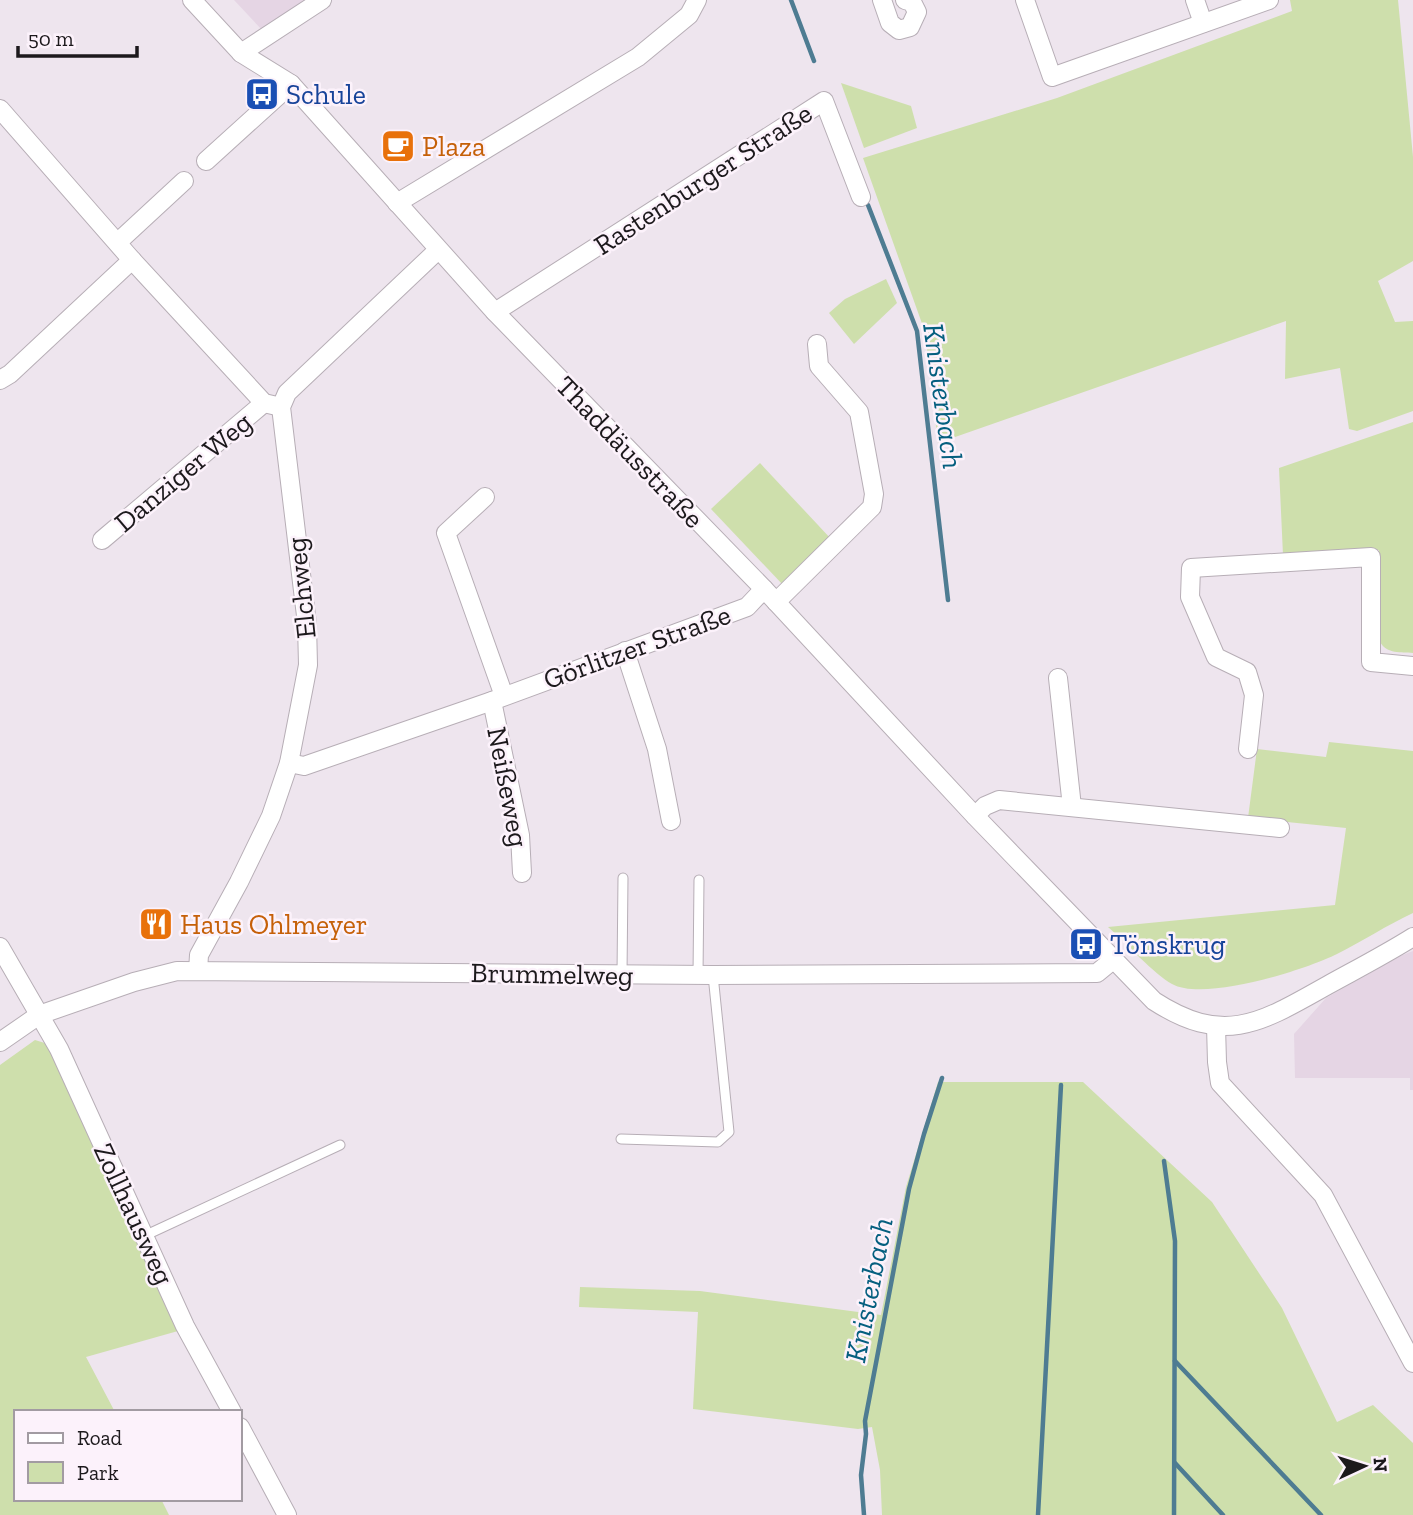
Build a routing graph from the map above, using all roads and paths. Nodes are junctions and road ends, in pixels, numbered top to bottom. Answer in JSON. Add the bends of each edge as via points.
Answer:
{"nodes":[{"id":1,"x":192,"y":0,"type":"edge"},
{"id":2,"x":322,"y":0,"type":"edge"},
{"id":3,"x":697,"y":0,"type":"edge"},
{"id":4,"x":881,"y":0,"type":"edge"},
{"id":5,"x":905,"y":0,"type":"edge"},
{"id":6,"x":1024,"y":0,"type":"edge"},
{"id":7,"x":1195,"y":0,"type":"edge"},
{"id":8,"x":1269,"y":0,"type":"edge"},
{"id":9,"x":1203,"y":23,"type":"junction"},
{"id":10,"x":241,"y":53,"type":"junction"},
{"id":11,"x":291,"y":84,"type":"junction"},
{"id":12,"x":0,"y":109,"type":"edge"},
{"id":13,"x":206,"y":161,"type":"dead end"},
{"id":14,"x":184,"y":181,"type":"dead end"},
{"id":15,"x":861,"y":197,"type":"dead end"},
{"id":16,"x":397,"y":203,"type":"junction"},
{"id":17,"x":118,"y":242,"type":"junction"},
{"id":18,"x":438,"y":250,"type":"junction"},
{"id":19,"x":132,"y":260,"type":"junction"},
{"id":20,"x":495,"y":312,"type":"junction"},
{"id":21,"x":817,"y":344,"type":"dead end"},
{"id":22,"x":0,"y":380,"type":"edge"},
{"id":23,"x":273,"y":405,"type":"junction"},
{"id":24,"x":485,"y":497,"type":"dead end"},
{"id":25,"x":102,"y":540,"type":"dead end"},
{"id":26,"x":770,"y":596,"type":"junction"},
{"id":27,"x":625,"y":651,"type":"junction"},
{"id":28,"x":1413,"y":666,"type":"edge"},
{"id":29,"x":1058,"y":678,"type":"dead end"},
{"id":30,"x":498,"y":698,"type":"junction"},
{"id":31,"x":1248,"y":749,"type":"dead end"},
{"id":32,"x":289,"y":763,"type":"junction"},
{"id":33,"x":1072,"y":807,"type":"junction"},
{"id":34,"x":975,"y":816,"type":"junction"},
{"id":35,"x":671,"y":821,"type":"dead end"},
{"id":36,"x":1280,"y":828,"type":"dead end"},
{"id":37,"x":522,"y":873,"type":"dead end"},
{"id":38,"x":623,"y":878,"type":"dead end"},
{"id":39,"x":699,"y":880,"type":"dead end"},
{"id":40,"x":1411,"y":938,"type":"edge"},
{"id":41,"x":0,"y":947,"type":"edge"},
{"id":42,"x":1115,"y":959,"type":"junction"},
{"id":43,"x":198,"y":971,"type":"junction"},
{"id":44,"x":622,"y":974,"type":"junction"},
{"id":45,"x":706,"y":975,"type":"junction"},
{"id":46,"x":39,"y":1015,"type":"junction"},
{"id":47,"x":1216,"y":1026,"type":"junction"},
{"id":48,"x":0,"y":1042,"type":"edge"},
{"id":49,"x":621,"y":1139,"type":"dead end"},
{"id":50,"x":341,"y":1145,"type":"dead end"},
{"id":51,"x":144,"y":1236,"type":"junction"},
{"id":52,"x":1413,"y":1363,"type":"edge"},
{"id":53,"x":231,"y":1410,"type":"edge"},
{"id":54,"x":242,"y":1431,"type":"edge"},
{"id":55,"x":287,"y":1515,"type":"edge"}],
"edges":[{"from":1,"to":10,"type":"street","name":"Thaddäusstraße"},
{"from":2,"to":10,"type":"street"},
{"from":3,"to":16,"type":"street","via":[[690,15],[638,57]]},
{"from":4,"to":5,"type":"street","via":[[890,23],[899,30],[910,27],[917,12],[912,2]]},
{"from":6,"to":9,"type":"street","via":[[1052,77]]},
{"from":7,"to":9,"type":"street"},
{"from":8,"to":9,"type":"street"},
{"from":10,"to":11,"type":"street","name":"Thaddäusstraße"},
{"from":11,"to":13,"type":"street"},
{"from":11,"to":16,"type":"street","name":"Thaddäusstraße"},
{"from":12,"to":17,"type":"street"},
{"from":14,"to":17,"type":"street"},
{"from":15,"to":20,"type":"street","name":"Rastenburger Straße","via":[[824,101]]},
{"from":16,"to":18,"type":"street","name":"Thaddäusstraße"},
{"from":17,"to":19,"type":"street"},
{"from":18,"to":20,"type":"street","name":"Thaddäusstraße"},
{"from":18,"to":23,"type":"street"},
{"from":19,"to":22,"type":"street"},
{"from":19,"to":23,"type":"street"},
{"from":20,"to":26,"type":"street","name":"Thaddäusstraße"},
{"from":21,"to":26,"type":"street","name":"Görlitzer Straße","via":[[819,366],[859,412],[874,494],[872,507]]},
{"from":23,"to":25,"type":"street","name":"Danziger Weg"},
{"from":23,"to":32,"type":"street","name":"Elchweg","via":[[307,624],[308,665]]},
{"from":24,"to":30,"type":"street","via":[[446,533]]},
{"from":26,"to":27,"type":"street","name":"Görlitzer Straße"},
{"from":26,"to":34,"type":"street","name":"Thaddäusstraße"},
{"from":27,"to":30,"type":"street","name":"Görlitzer Straße"},
{"from":27,"to":35,"type":"street","via":[[657,749]]},
{"from":28,"to":31,"type":"street","via":[[1371,662],[1371,557],[1191,568],[1190,597],[1216,657],[1247,672],[1254,695]]},
{"from":29,"to":33,"type":"street"},
{"from":30,"to":32,"type":"street","name":"Görlitzer Straße","via":[[304,766]]},
{"from":30,"to":37,"type":"street","name":"Neißeweg"},
{"from":32,"to":43,"type":"street","name":"Elchweg","via":[[271,816],[199,955]]},
{"from":33,"to":34,"type":"street","via":[[999,800]]},
{"from":33,"to":36,"type":"street"},
{"from":34,"to":42,"type":"street","name":"Thaddäusstraße"},
{"from":38,"to":44,"type":"lane"},
{"from":39,"to":45,"type":"lane"},
{"from":40,"to":47,"type":"street","name":"Thaddäusstraße","via":[[1272,1017]]},
{"from":41,"to":46,"type":"street","name":"Zollhausweg"},
{"from":42,"to":45,"type":"street","name":"Brummelweg","via":[[1097,973]]},
{"from":42,"to":47,"type":"street","name":"Thaddäusstraße","via":[[1154,1001],[1173,1014]]},
{"from":43,"to":44,"type":"street","name":"Brummelweg"},
{"from":43,"to":46,"type":"street","name":"Brummelweg","via":[[177,971],[134,982]]},
{"from":44,"to":45,"type":"street","name":"Brummelweg"},
{"from":45,"to":49,"type":"lane","via":[[729,1132],[718,1142]]},
{"from":46,"to":48,"type":"street","name":"Brummelweg"},
{"from":46,"to":51,"type":"street","name":"Zollhausweg"},
{"from":47,"to":52,"type":"street","via":[[1220,1083],[1323,1195]]},
{"from":50,"to":51,"type":"lane"},
{"from":51,"to":53,"type":"street","name":"Zollhausweg","via":[[185,1326]]},
{"from":54,"to":55,"type":"street"}]}
